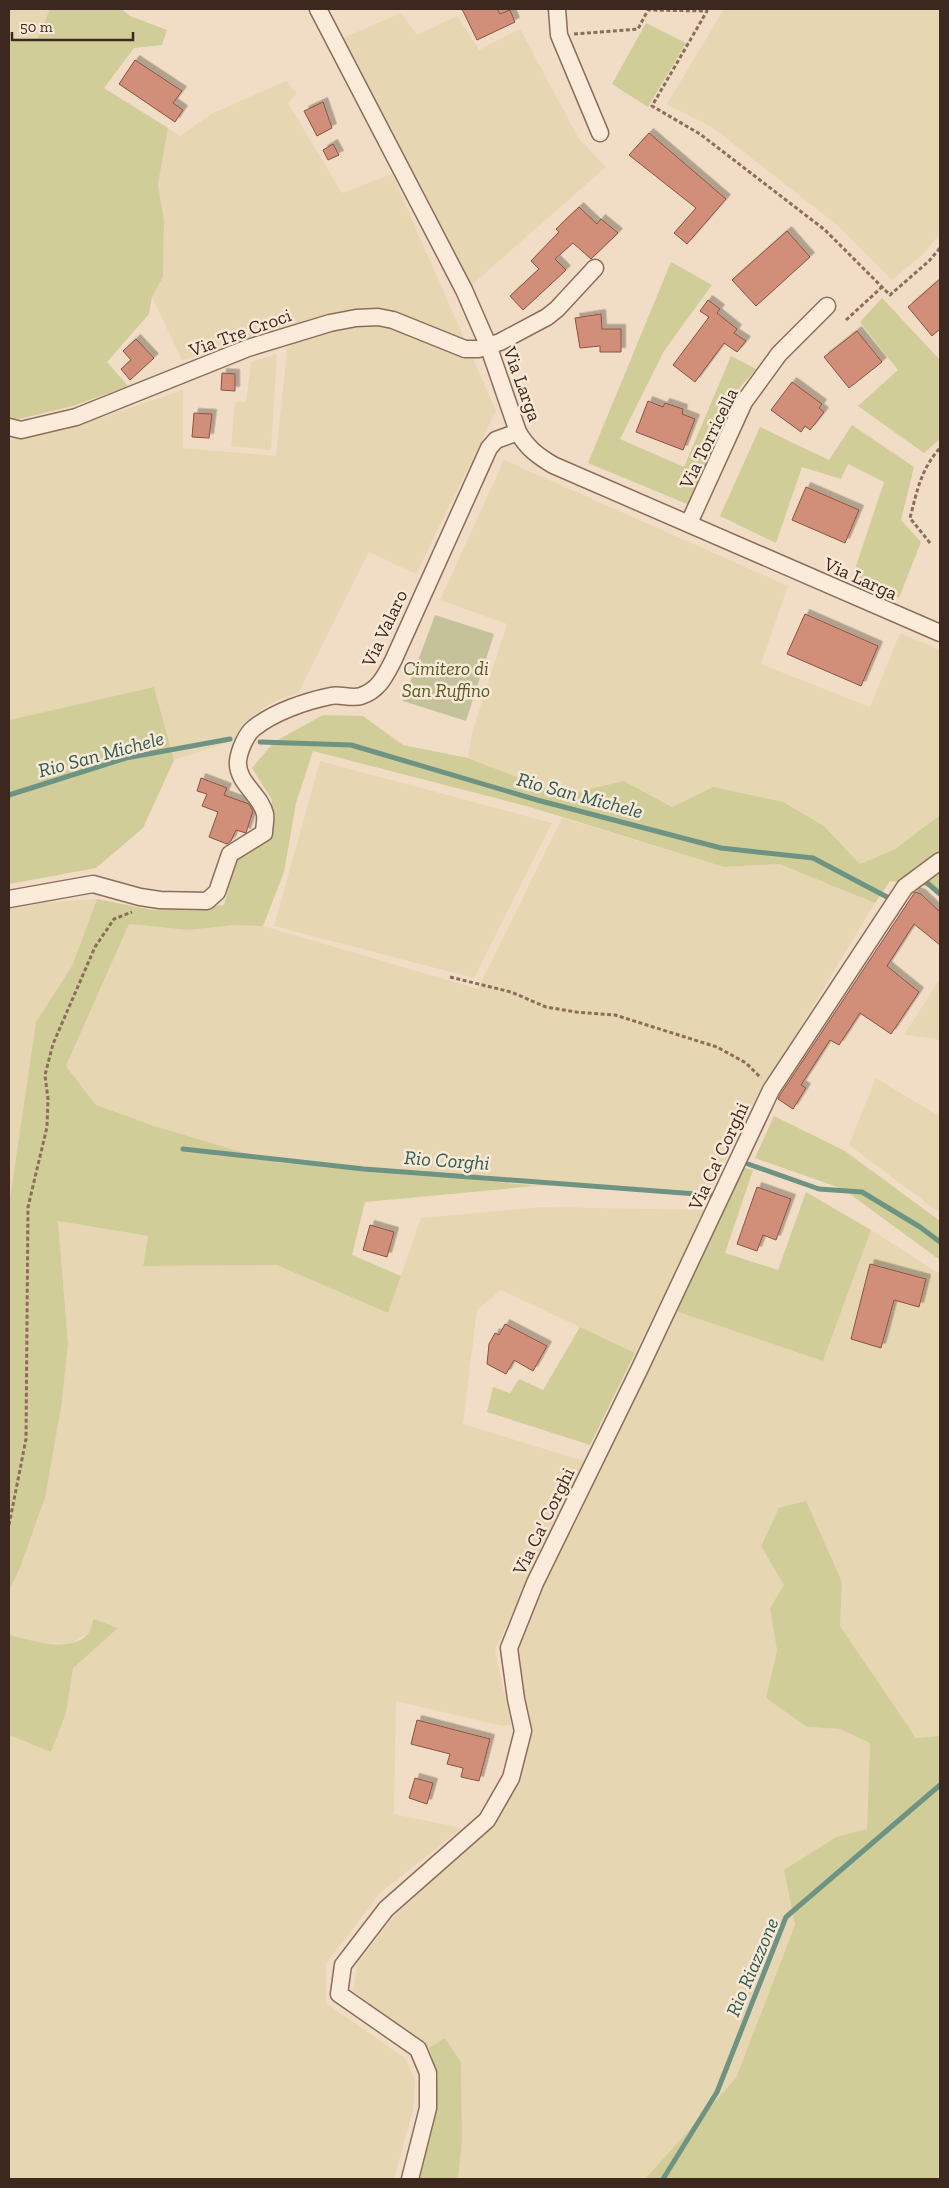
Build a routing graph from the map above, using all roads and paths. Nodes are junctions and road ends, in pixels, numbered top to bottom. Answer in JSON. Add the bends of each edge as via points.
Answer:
{"nodes":[{"id":1,"x":318,"y":9,"type":"edge"},
{"id":2,"x":557,"y":9,"type":"edge"},
{"id":3,"x":559,"y":35,"type":"junction"},
{"id":4,"x":600,"y":134,"type":"dead end"},
{"id":5,"x":940,"y":248,"type":"edge"},
{"id":6,"x":596,"y":268,"type":"dead end"},
{"id":7,"x":882,"y":287,"type":"junction"},
{"id":8,"x":827,"y":306,"type":"dead end"},
{"id":9,"x":846,"y":320,"type":"dead end"},
{"id":10,"x":488,"y":345,"type":"junction"},
{"id":11,"x":9,"y":427,"type":"edge"},
{"id":12,"x":518,"y":432,"type":"junction"},
{"id":13,"x":940,"y":448,"type":"edge"},
{"id":14,"x":689,"y":524,"type":"junction"},
{"id":15,"x":930,"y":543,"type":"dead end"},
{"id":16,"x":940,"y":634,"type":"edge"},
{"id":17,"x":940,"y":861,"type":"edge"},
{"id":18,"x":9,"y":899,"type":"edge"},
{"id":19,"x":132,"y":912,"type":"dead end"},
{"id":20,"x":450,"y":976,"type":"dead end"},
{"id":21,"x":771,"y":1090,"type":"junction"},
{"id":22,"x":9,"y":1525,"type":"edge"},
{"id":23,"x":410,"y":2179,"type":"edge"}],
"edges":[{"from":1,"to":10,"type":"street","name":"Via Larga","via":[[464,290]]},
{"from":2,"to":3,"type":"street"},
{"from":3,"to":4,"type":"street"},
{"from":3,"to":7,"type":"path","via":[[638,29],[648,10],[707,12],[652,106],[700,134],[782,196],[825,230]]},
{"from":5,"to":7,"type":"path","via":[[890,295]]},
{"from":6,"to":10,"type":"street","name":"Via Tre Croci","via":[[547,317]]},
{"from":7,"to":9,"type":"path"},
{"from":8,"to":14,"type":"street","name":"Via Torricella","via":[[779,354],[744,402]]},
{"from":10,"to":11,"type":"street","name":"Via Tre Croci","via":[[465,349],[394,320],[356,318],[248,348],[76,417],[21,430]]},
{"from":10,"to":12,"type":"street","name":"Via Larga"},
{"from":12,"to":14,"type":"street","name":"Via Larga","via":[[534,453],[553,465]]},
{"from":12,"to":18,"type":"street","name":"Via Valaro","via":[[496,440],[489,448],[380,684],[360,697],[333,696],[300,705],[252,728],[246,737],[238,762],[243,782],[259,800],[265,816],[264,833],[230,854],[217,892],[207,902],[140,897],[93,884]]},
{"from":13,"to":15,"type":"path","via":[[922,474],[910,518]]},
{"from":14,"to":16,"type":"street","name":"Via Larga"},
{"from":17,"to":21,"type":"street","name":"Via Ca' Corghi","via":[[905,887]]},
{"from":19,"to":22,"type":"path","via":[[114,919],[95,947],[53,1044],[45,1075],[47,1127],[28,1207],[26,1439]]},
{"from":20,"to":21,"type":"path","via":[[511,992],[546,1007],[615,1016],[716,1047],[746,1063]]},
{"from":21,"to":23,"type":"street","name":"Via Ca' Corghi","via":[[535,1583],[509,1648],[522,1731],[511,1778],[487,1820],[386,1908],[343,1965],[340,1994],[418,2049],[428,2073],[428,2108]]}]}
